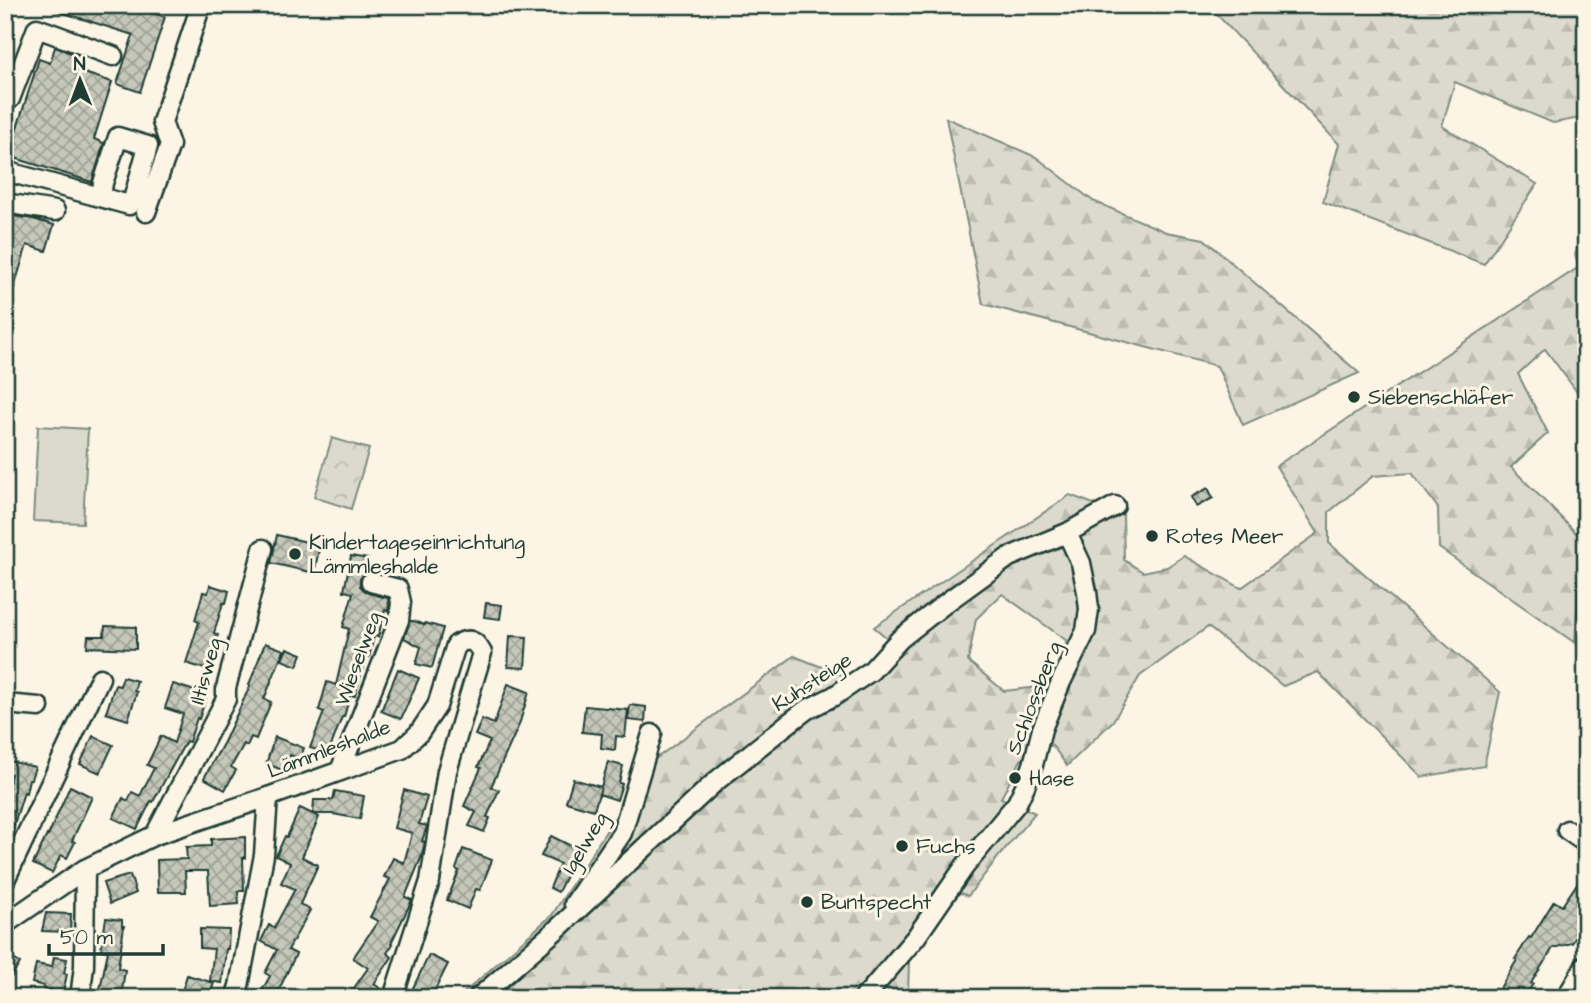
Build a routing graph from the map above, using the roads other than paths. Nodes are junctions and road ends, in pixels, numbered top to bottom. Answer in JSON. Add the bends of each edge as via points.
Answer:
{"nodes":[{"id":1,"x":201,"y":5,"type":"edge"},
{"id":2,"x":113,"y":56,"type":"dead end"},
{"id":3,"x":5,"y":102,"type":"edge"},
{"id":4,"x":110,"y":162,"type":"junction"},
{"id":5,"x":141,"y":170,"type":"junction"},
{"id":6,"x":5,"y":171,"type":"edge"},
{"id":7,"x":101,"y":197,"type":"junction"},
{"id":8,"x":5,"y":203,"type":"edge"},
{"id":9,"x":55,"y":211,"type":"dead end"},
{"id":10,"x":146,"y":212,"type":"dead end"},
{"id":11,"x":1115,"y":506,"type":"dead end"},
{"id":12,"x":1067,"y":533,"type":"junction"},
{"id":13,"x":263,"y":549,"type":"dead end"},
{"id":14,"x":371,"y":582,"type":"dead end"},
{"id":15,"x":100,"y":678,"type":"dead end"},
{"id":16,"x":5,"y":704,"type":"edge"},
{"id":17,"x":39,"y":707,"type":"dead end"},
{"id":18,"x":652,"y":734,"type":"dead end"},
{"id":19,"x":340,"y":771,"type":"junction"},
{"id":20,"x":268,"y":797,"type":"junction"},
{"id":21,"x":1567,"y":830,"type":"dead end"},
{"id":22,"x":155,"y":835,"type":"junction"},
{"id":23,"x":1586,"y":843,"type":"edge"},
{"id":24,"x":85,"y":869,"type":"junction"},
{"id":25,"x":5,"y":880,"type":"edge"},
{"id":26,"x":5,"y":924,"type":"edge"},
{"id":27,"x":556,"y":930,"type":"junction"},
{"id":28,"x":1586,"y":964,"type":"edge"},
{"id":29,"x":80,"y":998,"type":"edge"},
{"id":30,"x":235,"y":998,"type":"edge"},
{"id":31,"x":393,"y":998,"type":"edge"},
{"id":32,"x":478,"y":998,"type":"edge"},
{"id":33,"x":864,"y":998,"type":"edge"},
{"id":34,"x":1566,"y":998,"type":"edge"}],
"edges":[{"from":1,"to":10,"type":"street","via":[[162,122],[170,145]]},
{"from":2,"to":3,"type":"street","via":[[37,28]]},
{"from":4,"to":5,"type":"street"},
{"from":4,"to":5,"type":"street","via":[[118,137],[148,146]]},
{"from":4,"to":7,"type":"street"},
{"from":5,"to":7,"type":"street","via":[[129,205]]},
{"from":6,"to":7,"type":"street"},
{"from":8,"to":9,"type":"street"},
{"from":11,"to":12,"type":"street","name":"Kuhsteige"},
{"from":12,"to":27,"type":"street","name":"Kuhsteige","via":[[1009,557],[900,639],[871,671],[785,726],[715,782]]},
{"from":12,"to":33,"type":"street","name":"Schlossberg","via":[[1081,563],[1087,592],[1086,631],[1042,729],[1025,786],[916,937]]},
{"from":13,"to":22,"type":"street","name":"Iltisweg","via":[[226,699]]},
{"from":14,"to":19,"type":"street","name":"Wieselweg","via":[[398,589],[399,620]]},
{"from":15,"to":25,"type":"street"},
{"from":16,"to":17,"type":"street"},
{"from":18,"to":27,"type":"street","name":"Igelweg","via":[[622,833]]},
{"from":19,"to":20,"type":"street","name":"Lämmleshalde"},
{"from":19,"to":31,"type":"street","name":"Lämmleshalde","via":[[402,749],[437,706],[456,645],[470,640],[477,644],[482,653],[446,773],[430,881]]},
{"from":20,"to":22,"type":"street","name":"Lämmleshalde"},
{"from":20,"to":30,"type":"street","via":[[264,855]]},
{"from":21,"to":23,"type":"street"},
{"from":22,"to":24,"type":"street","name":"Lämmleshalde"},
{"from":24,"to":26,"type":"street","name":"Lämmleshalde"},
{"from":24,"to":29,"type":"street"},
{"from":27,"to":32,"type":"street"},
{"from":28,"to":34,"type":"street"}]}
